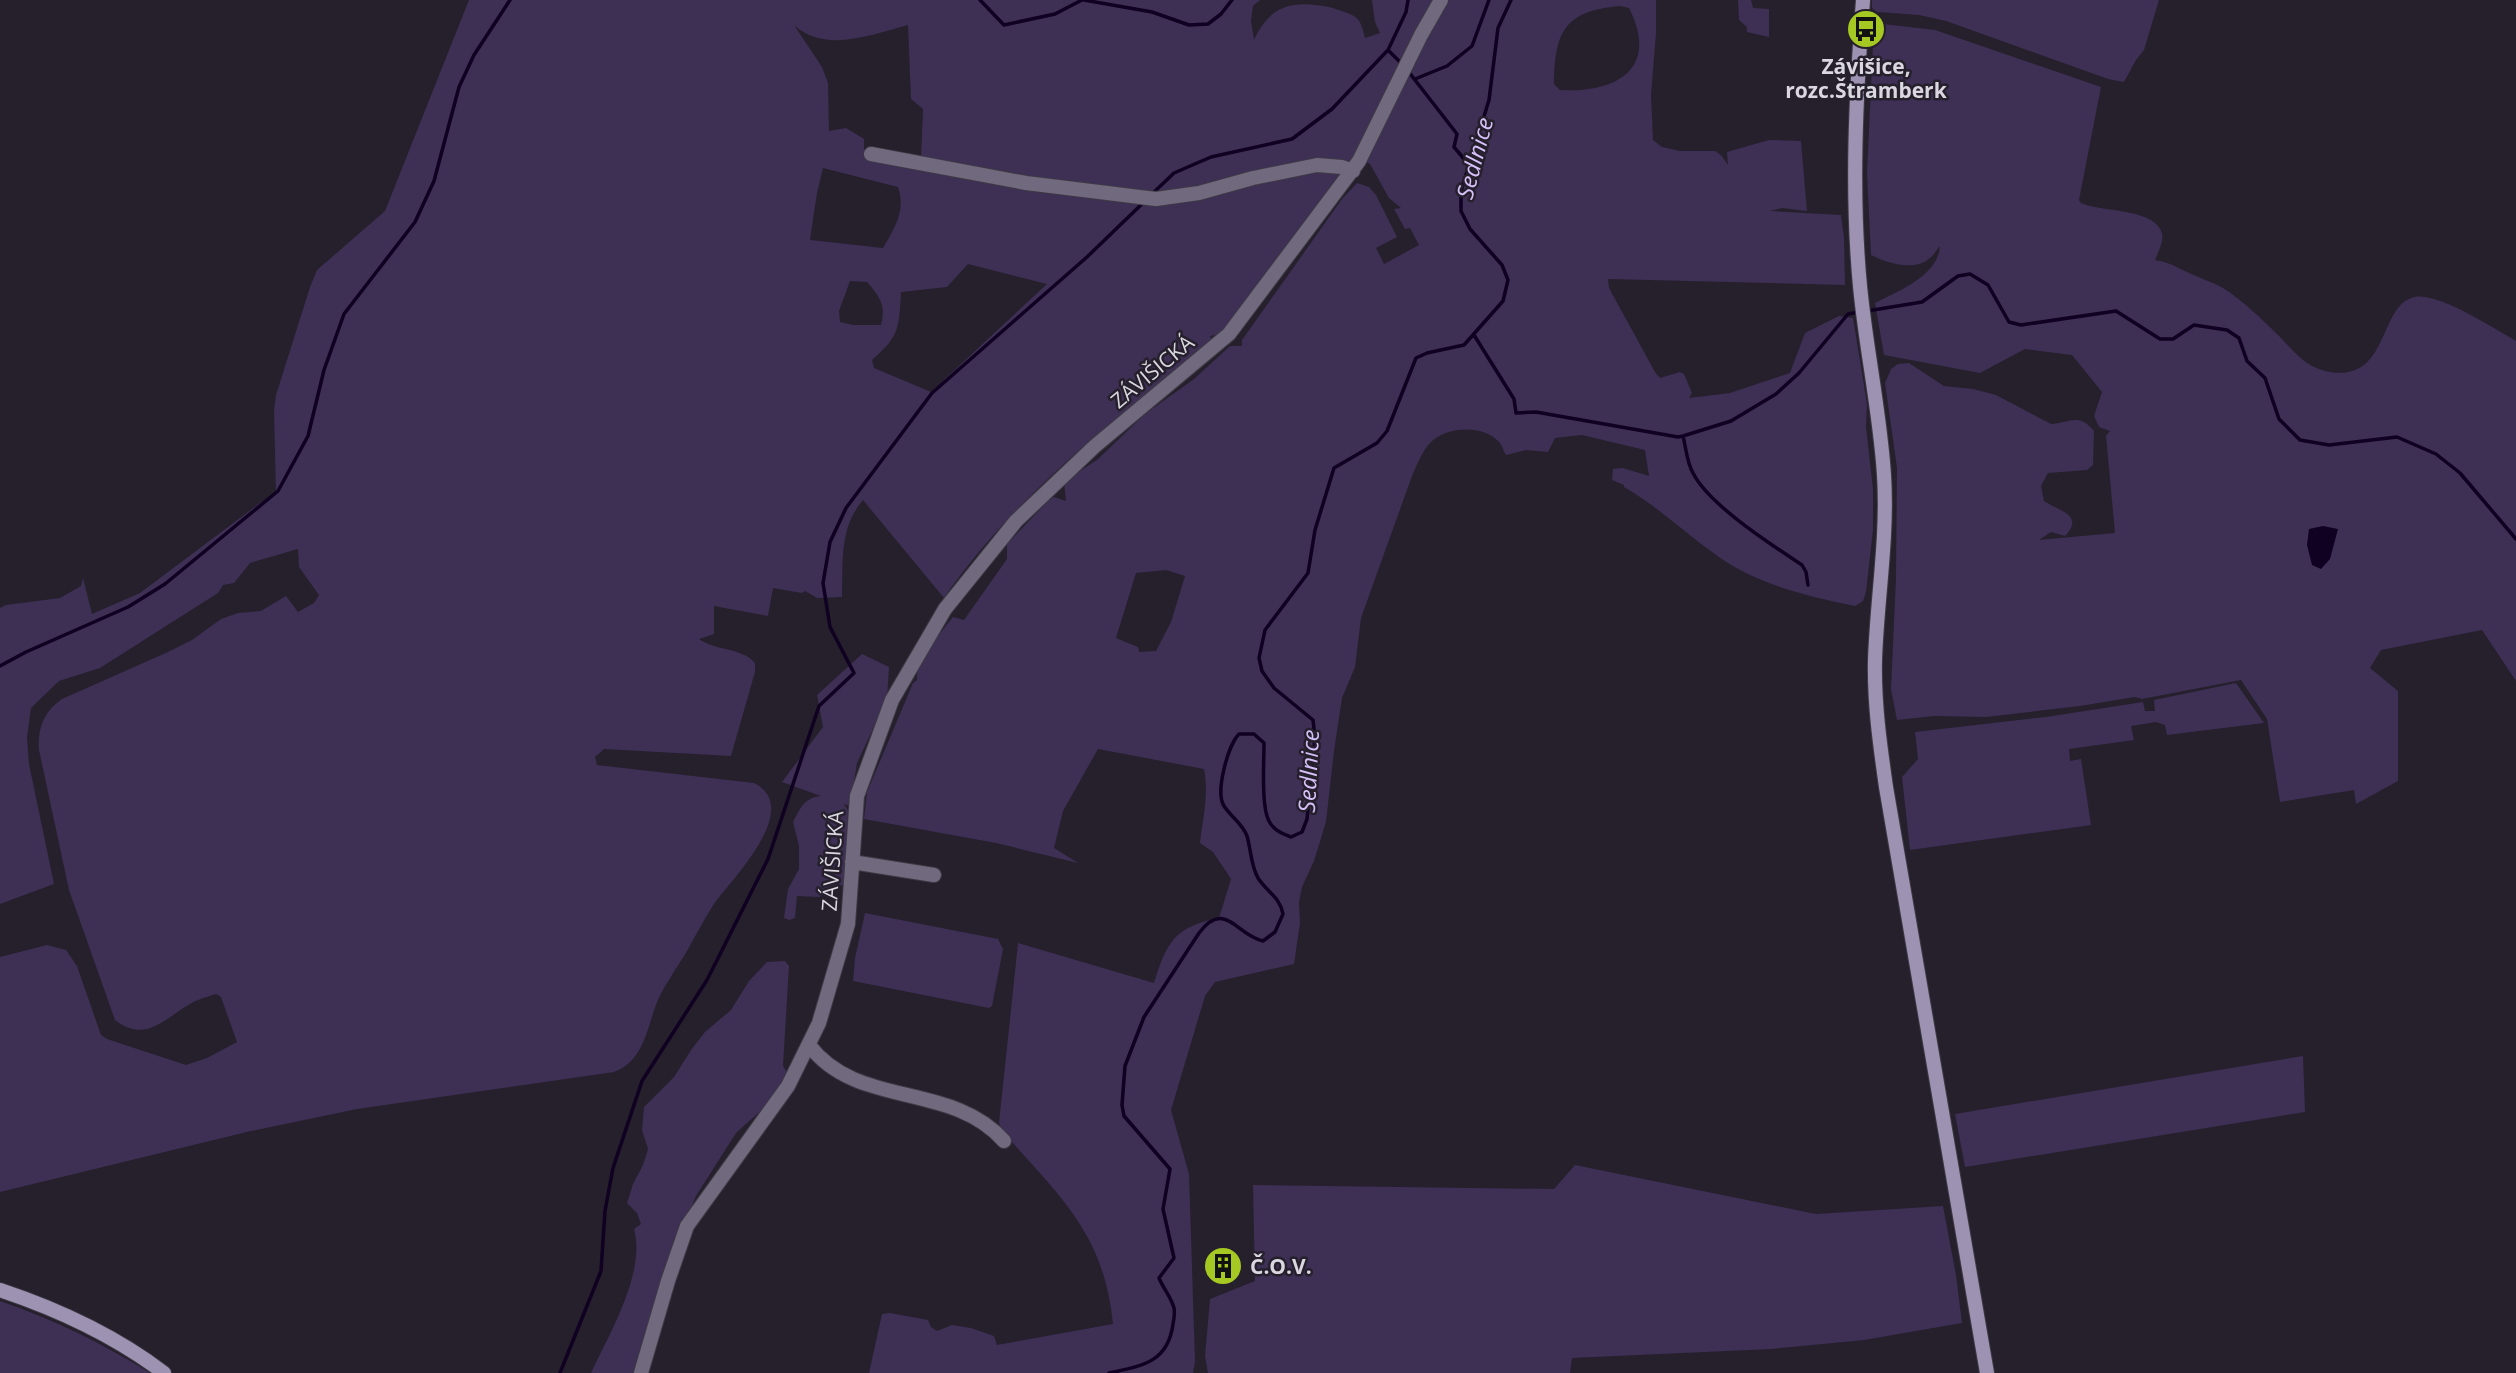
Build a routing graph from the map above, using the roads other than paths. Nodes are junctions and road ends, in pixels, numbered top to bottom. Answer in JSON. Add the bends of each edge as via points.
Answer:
{"nodes":[{"id":1,"x":1441,"y":0,"type":"edge"},
{"id":2,"x":1863,"y":0,"type":"edge"},
{"id":3,"x":871,"y":154,"type":"dead end"},
{"id":4,"x":1353,"y":171,"type":"junction"},
{"id":5,"x":852,"y":862,"type":"junction"},
{"id":6,"x":934,"y":875,"type":"dead end"},
{"id":7,"x":809,"y":1045,"type":"junction"},
{"id":8,"x":1004,"y":1141,"type":"dead end"},
{"id":9,"x":0,"y":1290,"type":"edge"},
{"id":10,"x":164,"y":1373,"type":"edge"},
{"id":11,"x":642,"y":1373,"type":"edge"},
{"id":12,"x":1987,"y":1373,"type":"edge"}],
"edges":[{"from":1,"to":4,"type":"street","name":"ZÁVIŠICKÁ"},
{"from":2,"to":12,"type":"street","via":[[1855,143],[1856,226],[1884,491],[1875,658],[1877,712]]},
{"from":3,"to":4,"type":"street","via":[[1026,183],[1156,199],[1317,164]]},
{"from":4,"to":5,"type":"street","name":"ZÁVIŠICKÁ","via":[[1229,334],[1095,446],[1016,521],[946,609],[892,700],[857,796]]},
{"from":5,"to":6,"type":"street"},
{"from":5,"to":7,"type":"street","name":"ZÁVIŠICKÁ","via":[[848,924],[820,1023]]},
{"from":7,"to":8,"type":"street","via":[[842,1075],[964,1110],[991,1125]]},
{"from":7,"to":11,"type":"street","name":"ZÁVIŠICKÁ","via":[[788,1086],[687,1226]]},
{"from":9,"to":10,"type":"street","via":[[77,1318]]}]}
